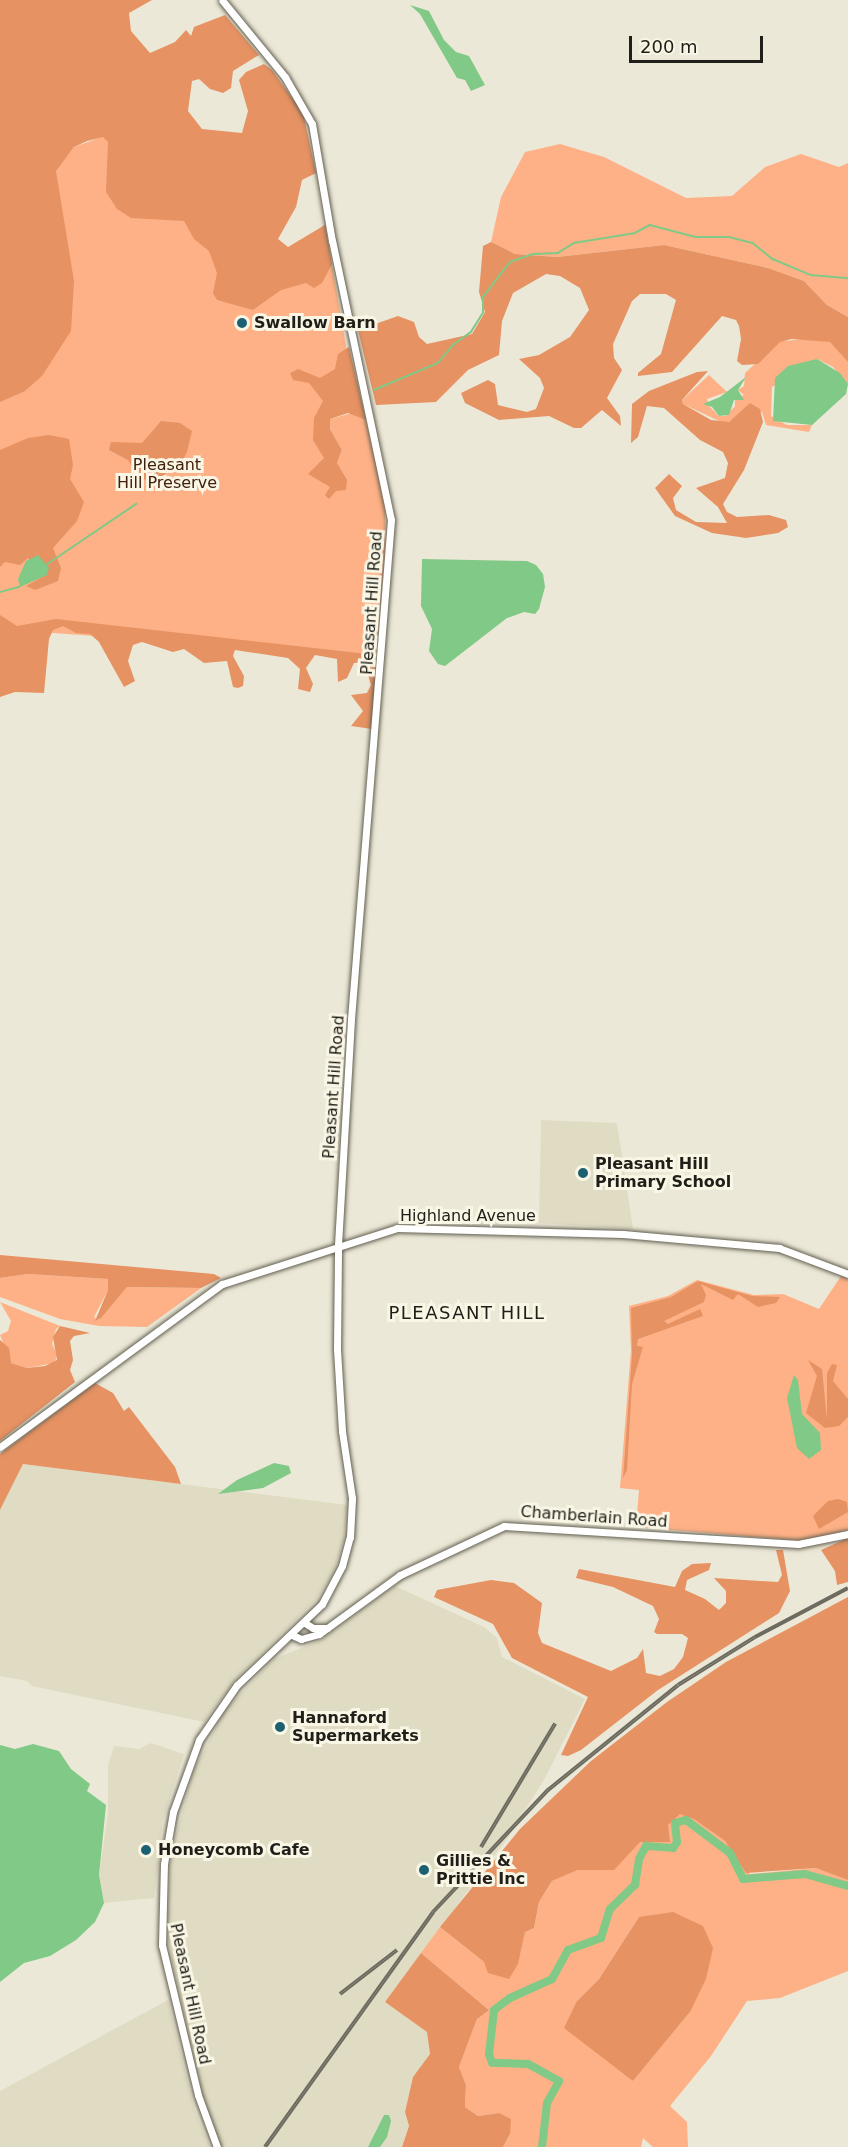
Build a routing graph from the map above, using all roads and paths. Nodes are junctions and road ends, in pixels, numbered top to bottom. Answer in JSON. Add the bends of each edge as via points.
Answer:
{"nodes":[{"id":1,"x":222,"y":0,"type":"edge"},
{"id":2,"x":338,"y":1245,"type":"junction"},
{"id":3,"x":848,"y":1274,"type":"edge"},
{"id":4,"x":0,"y":1447,"type":"edge"},
{"id":5,"x":848,"y":1534,"type":"edge"},
{"id":6,"x":305,"y":1623,"type":"junction"},
{"id":7,"x":329,"y":1628,"type":"junction"},
{"id":8,"x":292,"y":1635,"type":"junction"},
{"id":9,"x":217,"y":2147,"type":"edge"}],
"edges":[{"from":1,"to":2,"type":"street","name":"Pleasant Hill Road","via":[[291,86],[312,124],[332,241],[391,520]]},
{"from":2,"to":3,"type":"street","name":"Highland Avenue","via":[[414,1226],[623,1234],[787,1249]]},
{"from":2,"to":4,"type":"street","name":"Highland Avenue","via":[[243,1275],[209,1292]]},
{"from":2,"to":6,"type":"street","name":"Pleasant Hill Road","via":[[338,1349],[342,1431],[352,1498],[351,1529],[335,1582]]},
{"from":5,"to":7,"type":"street","name":"Chamberlain Road","via":[[798,1544],[504,1526],[407,1571]]},
{"from":6,"to":7,"type":"street","via":[[313,1628]]},
{"from":6,"to":8,"type":"street","name":"Pleasant Hill Road"},
{"from":7,"to":8,"type":"street","name":"Chamberlain Road","via":[[306,1638]]},
{"from":8,"to":9,"type":"street","name":"Pleasant Hill Road","via":[[237,1685],[199,1740],[167,1837],[162,1940],[198,2095]]}]}
